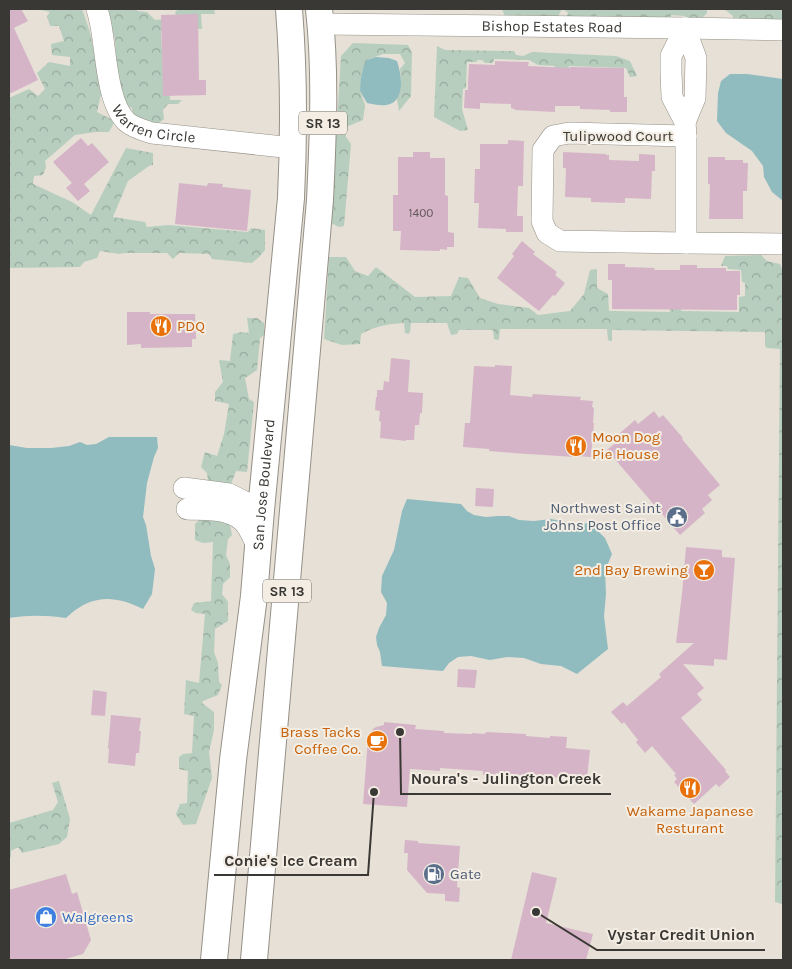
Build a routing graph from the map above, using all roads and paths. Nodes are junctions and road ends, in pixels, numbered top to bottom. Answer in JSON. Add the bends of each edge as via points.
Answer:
{"nodes":[{"id":1,"x":97,"y":9,"type":"edge"},
{"id":2,"x":289,"y":9,"type":"edge"},
{"id":3,"x":314,"y":14,"type":"edge"},
{"id":4,"x":685,"y":28,"type":"junction"},
{"id":5,"x":783,"y":30,"type":"edge"},
{"id":6,"x":686,"y":129,"type":"junction"},
{"id":7,"x":293,"y":148,"type":"junction"},
{"id":8,"x":318,"y":222,"type":"junction"},
{"id":9,"x":686,"y":243,"type":"junction"},
{"id":10,"x":783,"y":244,"type":"edge"},
{"id":11,"x":273,"y":390,"type":"junction"},
{"id":12,"x":184,"y":488,"type":"dead end"},
{"id":13,"x":187,"y":509,"type":"dead end"},
{"id":14,"x":261,"y":510,"type":"junction"},
{"id":15,"x":293,"y":512,"type":"junction"},
{"id":16,"x":258,"y":547,"type":"junction"},
{"id":17,"x":285,"y":616,"type":"junction"},
{"id":18,"x":233,"y":760,"type":"junction"},
{"id":19,"x":203,"y":960,"type":"edge"},
{"id":20,"x":214,"y":960,"type":"edge"},
{"id":21,"x":254,"y":960,"type":"edge"}],
"edges":[{"from":1,"to":7,"type":"street","name":"Warren Circle","via":[[110,84],[126,121],[152,133]]},
{"from":2,"to":7,"type":"main road","name":"San Jose Boulevard","number":"SR 13"},
{"from":3,"to":4,"type":"street","name":"Bishop Estates Road"},
{"from":3,"to":8,"type":"main road","name":"San Jose Boulevard","number":"SR 13","via":[[323,95]]},
{"from":4,"to":5,"type":"street","name":"Bishop Estates Road"},
{"from":4,"to":6,"type":"street","via":[[696,58],[695,98]]},
{"from":6,"to":9,"type":"street"},
{"from":6,"to":9,"type":"street","name":"Tulipwood Court","via":[[553,136],[543,150],[542,222],[547,233],[560,241]]},
{"from":7,"to":8,"type":"main road","via":[[304,151],[310,158],[309,208]]},
{"from":7,"to":11,"type":"main road","name":"San Jose Boulevard","number":"SR 13"},
{"from":8,"to":15,"type":"main road","name":"San Jose Boulevard","number":"SR 13"},
{"from":9,"to":10,"type":"street"},
{"from":11,"to":14,"type":"main road","name":"San Jose Boulevard","number":"SR 13"},
{"from":11,"to":15,"type":"main road","via":[[280,439],[279,472],[286,505]]},
{"from":12,"to":14,"type":"street","via":[[229,494]]},
{"from":13,"to":16,"type":"street","via":[[227,512],[240,518]]},
{"from":14,"to":16,"type":"main road","name":"San Jose Boulevard","number":"SR 13"},
{"from":14,"to":17,"type":"main road","via":[[270,522],[276,544],[276,570]]},
{"from":15,"to":17,"type":"main road","name":"San Jose Boulevard","number":"SR 13"},
{"from":16,"to":18,"type":"main road","name":"San Jose Boulevard","number":"SR 13"},
{"from":17,"to":21,"type":"main road","name":"San Jose Boulevard","number":"SR 13"},
{"from":18,"to":19,"type":"main road","via":[[222,769],[220,782]]},
{"from":18,"to":20,"type":"main road","name":"San Jose Boulevard","number":"SR 13"}]}
